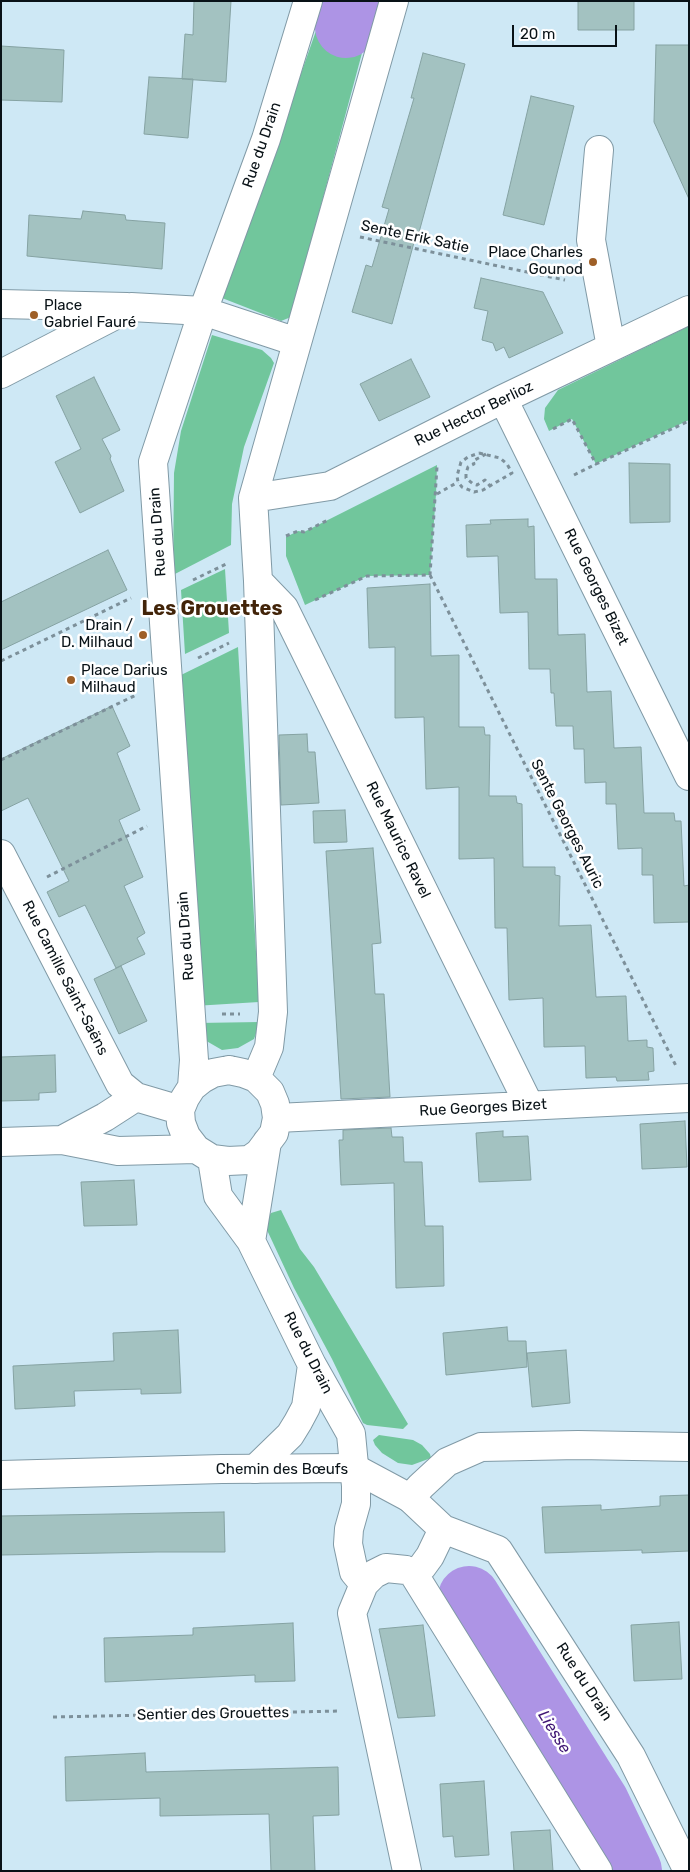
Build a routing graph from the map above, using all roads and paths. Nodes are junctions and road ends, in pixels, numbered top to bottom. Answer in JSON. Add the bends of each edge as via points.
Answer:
{"nodes":[{"id":1,"x":308,"y":1,"type":"edge"},
{"id":2,"x":394,"y":1,"type":"edge"},
{"id":3,"x":599,"y":150,"type":"dead end"},
{"id":4,"x":358,"y":237,"type":"dead end"},
{"id":5,"x":565,"y":280,"type":"dead end"},
{"id":6,"x":1,"y":304,"type":"edge"},
{"id":7,"x":131,"y":307,"type":"junction"},
{"id":8,"x":689,"y":310,"type":"edge"},
{"id":9,"x":203,"y":311,"type":"junction"},
{"id":10,"x":297,"y":342,"type":"junction"},
{"id":11,"x":611,"y":347,"type":"junction"},
{"id":12,"x":1,"y":374,"type":"edge"},
{"id":13,"x":503,"y":399,"type":"junction"},
{"id":14,"x":689,"y":421,"type":"edge"},
{"id":15,"x":549,"y":430,"type":"dead end"},
{"id":16,"x":486,"y":454,"type":"junction"},
{"id":17,"x":596,"y":464,"type":"junction"},
{"id":18,"x":429,"y":469,"type":"dead end"},
{"id":19,"x":570,"y":478,"type":"dead end"},
{"id":20,"x":458,"y":482,"type":"junction"},
{"id":21,"x":490,"y":486,"type":"junction"},
{"id":22,"x":436,"y":494,"type":"junction"},
{"id":23,"x":253,"y":498,"type":"junction"},
{"id":24,"x":330,"y":519,"type":"dead end"},
{"id":25,"x":256,"y":550,"type":"junction"},
{"id":26,"x":430,"y":575,"type":"junction"},
{"id":27,"x":258,"y":581,"type":"junction"},
{"id":28,"x":162,"y":595,"type":"junction"},
{"id":29,"x":287,"y":615,"type":"junction"},
{"id":30,"x":1,"y":661,"type":"edge"},
{"id":31,"x":168,"y":673,"type":"junction"},
{"id":32,"x":1,"y":760,"type":"edge"},
{"id":33,"x":689,"y":776,"type":"edge"},
{"id":34,"x":178,"y":811,"type":"junction"},
{"id":35,"x":1,"y":854,"type":"edge"},
{"id":36,"x":20,"y":890,"type":"junction"},
{"id":37,"x":274,"y":1012,"type":"junction"},
{"id":38,"x":191,"y":1016,"type":"junction"},
{"id":39,"x":256,"y":1078,"type":"junction"},
{"id":40,"x":684,"y":1086,"type":"edge"},
{"id":41,"x":136,"y":1097,"type":"junction"},
{"id":42,"x":186,"y":1098,"type":"junction"},
{"id":43,"x":529,"y":1105,"type":"junction"},
{"id":44,"x":272,"y":1130,"type":"junction"},
{"id":45,"x":62,"y":1140,"type":"junction"},
{"id":46,"x":1,"y":1142,"type":"edge"},
{"id":47,"x":204,"y":1154,"type":"junction"},
{"id":48,"x":252,"y":1240,"type":"junction"},
{"id":49,"x":312,"y":1365,"type":"junction"},
{"id":50,"x":689,"y":1447,"type":"edge"},
{"id":51,"x":354,"y":1468,"type":"junction"},
{"id":52,"x":254,"y":1469,"type":"junction"},
{"id":53,"x":1,"y":1475,"type":"edge"},
{"id":54,"x":410,"y":1498,"type":"junction"},
{"id":55,"x":443,"y":1529,"type":"junction"},
{"id":56,"x":413,"y":1573,"type":"junction"},
{"id":57,"x":364,"y":1584,"type":"junction"},
{"id":58,"x":373,"y":1710,"type":"junction"},
{"id":59,"x":53,"y":1717,"type":"dead end"},
{"id":60,"x":407,"y":1871,"type":"edge"},
{"id":61,"x":598,"y":1871,"type":"edge"},
{"id":62,"x":688,"y":1871,"type":"edge"}],
"edges":[{"from":1,"to":9,"type":"street","name":"Rue du Drain","via":[[266,139]]},
{"from":2,"to":10,"type":"street"},
{"from":3,"to":11,"type":"street","via":[[591,240]]},
{"from":4,"to":5,"type":"path","name":"Sente Erik Satie"},
{"from":6,"to":7,"type":"street"},
{"from":7,"to":9,"type":"street"},
{"from":7,"to":12,"type":"street"},
{"from":8,"to":11,"type":"street","name":"Rue Hector Berlioz"},
{"from":9,"to":10,"type":"street"},
{"from":9,"to":28,"type":"street","name":"Rue du Drain","via":[[153,462]]},
{"from":10,"to":23,"type":"street"},
{"from":11,"to":13,"type":"street","name":"Rue Hector Berlioz"},
{"from":13,"to":23,"type":"street","name":"Rue Hector Berlioz","via":[[330,486]]},
{"from":13,"to":33,"type":"street","name":"Rue Georges Bizet"},
{"from":14,"to":17,"type":"path"},
{"from":15,"to":17,"type":"path","via":[[572,419]]},
{"from":16,"to":20,"type":"path","via":[[475,454],[461,462]]},
{"from":16,"to":21,"type":"path","via":[[503,460],[512,473]]},
{"from":16,"to":21,"type":"path","via":[[473,461],[466,478],[477,485],[485,480]]},
{"from":17,"to":19,"type":"path"},
{"from":18,"to":22,"type":"path","via":[[437,465]]},
{"from":20,"to":21,"type":"path","via":[[474,492]]},
{"from":20,"to":22,"type":"path"},
{"from":22,"to":26,"type":"path"},
{"from":23,"to":25,"type":"street"},
{"from":24,"to":25,"type":"path"},
{"from":25,"to":27,"type":"street"},
{"from":25,"to":28,"type":"path"},
{"from":26,"to":29,"type":"path","via":[[367,576]]},
{"from":26,"to":40,"type":"path","name":"Sente Georges Auric"},
{"from":27,"to":29,"type":"street","name":"Rue Maurice Ravel"},
{"from":27,"to":37,"type":"street"},
{"from":28,"to":30,"type":"path","via":[[140,604],[140,594]]},
{"from":28,"to":31,"type":"street","name":"Rue du Drain"},
{"from":29,"to":43,"type":"street","name":"Rue Maurice Ravel"},
{"from":31,"to":32,"type":"path","via":[[148,682],[148,689]]},
{"from":31,"to":34,"type":"street","name":"Rue du Drain"},
{"from":34,"to":36,"type":"path"},
{"from":34,"to":38,"type":"street","name":"Rue du Drain"},
{"from":35,"to":36,"type":"street","name":"Rue Camille Saint-Saëns"},
{"from":36,"to":41,"type":"street","name":"Rue Camille Saint-Saëns","via":[[120,1084]]},
{"from":37,"to":38,"type":"path"},
{"from":37,"to":39,"type":"street","via":[[269,1046]]},
{"from":38,"to":42,"type":"street","name":"Rue du Drain","via":[[194,1060]]},
{"from":39,"to":42,"type":"street","via":[[229,1070],[213,1074],[202,1079]]},
{"from":39,"to":44,"type":"street","via":[[270,1092],[275,1104]]},
{"from":40,"to":43,"type":"street","name":"Rue Georges Bizet"},
{"from":41,"to":42,"type":"street"},
{"from":41,"to":45,"type":"street"},
{"from":42,"to":47,"type":"street","via":[[181,1124],[186,1136]]},
{"from":43,"to":44,"type":"street","name":"Rue Georges Bizet"},
{"from":44,"to":47,"type":"street","via":[[259,1153],[249,1160],[228,1161]]},
{"from":44,"to":48,"type":"street"},
{"from":45,"to":46,"type":"street"},
{"from":45,"to":47,"type":"street","via":[[118,1151]]},
{"from":47,"to":48,"type":"street","name":"Rue du Drain","via":[[218,1196]]},
{"from":48,"to":49,"type":"street","name":"Rue du Drain"},
{"from":49,"to":51,"type":"street","name":"Rue du Drain","via":[[351,1434]]},
{"from":49,"to":52,"type":"street","via":[[306,1407],[298,1422],[290,1435]]},
{"from":50,"to":54,"type":"street","via":[[578,1445],[481,1448],[447,1462]]},
{"from":51,"to":52,"type":"street","name":"Chemin des Bœufs"},
{"from":51,"to":54,"type":"street","name":"Chemin des Bœufs"},
{"from":51,"to":57,"type":"street","name":"Rue du Drain","via":[[356,1504],[348,1544],[354,1572]]},
{"from":52,"to":53,"type":"street","name":"Chemin des Bœufs"},
{"from":54,"to":55,"type":"street","name":"Chemin des Bœufs"},
{"from":55,"to":56,"type":"street","via":[[427,1562]]},
{"from":55,"to":62,"type":"street","name":"Rue du Drain","via":[[498,1550],[631,1756]]},
{"from":56,"to":57,"type":"street","via":[[386,1568]]},
{"from":56,"to":61,"type":"street"},
{"from":57,"to":58,"type":"street","via":[[352,1613]]},
{"from":58,"to":59,"type":"path","name":"Sentier des Grouettes"},
{"from":58,"to":60,"type":"street"}]}
